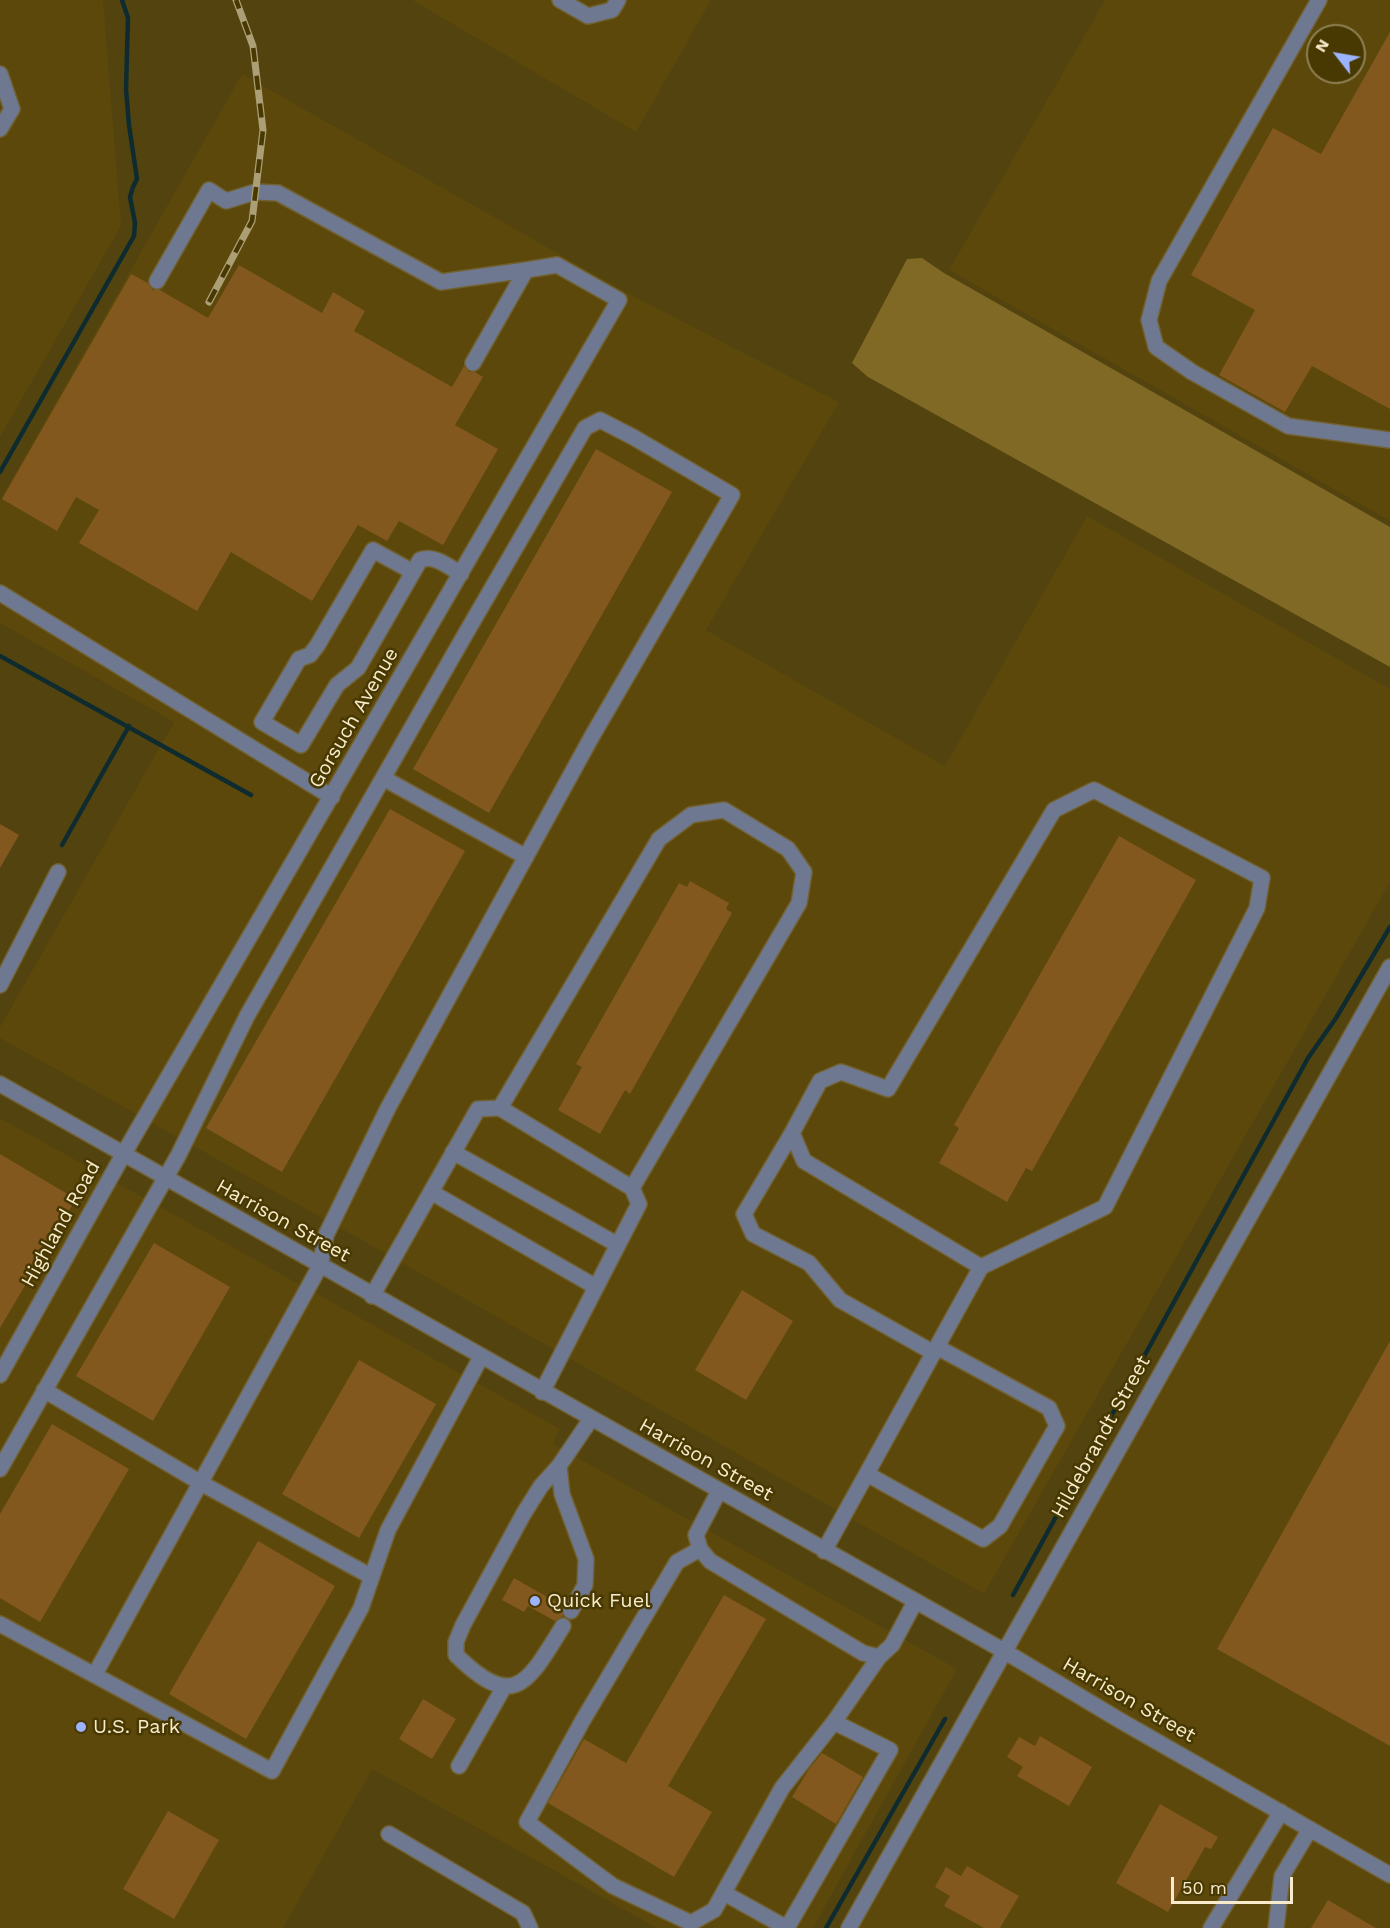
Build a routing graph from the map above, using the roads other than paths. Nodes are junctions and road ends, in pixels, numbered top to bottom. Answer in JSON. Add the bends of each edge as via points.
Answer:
{"nodes":[{"id":1,"x":560,"y":0,"type":"edge"},
{"id":2,"x":618,"y":0,"type":"edge"},
{"id":3,"x":1319,"y":0,"type":"edge"},
{"id":4,"x":0,"y":74,"type":"edge"},
{"id":5,"x":0,"y":129,"type":"edge"},
{"id":6,"x":526,"y":270,"type":"junction"},
{"id":7,"x":157,"y":281,"type":"dead end"},
{"id":8,"x":473,"y":363,"type":"dead end"},
{"id":9,"x":1390,"y":440,"type":"edge"},
{"id":10,"x":412,"y":572,"type":"junction"},
{"id":11,"x":461,"y":574,"type":"junction"},
{"id":12,"x":0,"y":593,"type":"edge"},
{"id":13,"x":382,"y":778,"type":"junction"},
{"id":14,"x":332,"y":797,"type":"junction"},
{"id":15,"x":525,"y":857,"type":"junction"},
{"id":16,"x":58,"y":872,"type":"dead end"},
{"id":17,"x":1390,"y":967,"type":"edge"},
{"id":18,"x":0,"y":985,"type":"edge"},
{"id":19,"x":0,"y":1084,"type":"edge"},
{"id":20,"x":500,"y":1108,"type":"junction"},
{"id":21,"x":792,"y":1133,"type":"junction"},
{"id":22,"x":453,"y":1152,"type":"junction"},
{"id":23,"x":123,"y":1155,"type":"junction"},
{"id":24,"x":165,"y":1179,"type":"junction"},
{"id":25,"x":632,"y":1188,"type":"junction"},
{"id":26,"x":431,"y":1192,"type":"junction"},
{"id":27,"x":618,"y":1245,"type":"junction"},
{"id":28,"x":320,"y":1266,"type":"junction"},
{"id":29,"x":981,"y":1267,"type":"junction"},
{"id":30,"x":596,"y":1287,"type":"junction"},
{"id":31,"x":372,"y":1296,"type":"junction"},
{"id":32,"x":936,"y":1350,"type":"junction"},
{"id":33,"x":481,"y":1357,"type":"junction"},
{"id":34,"x":0,"y":1376,"type":"edge"},
{"id":35,"x":44,"y":1390,"type":"junction"},
{"id":36,"x":542,"y":1392,"type":"junction"},
{"id":37,"x":591,"y":1419,"type":"junction"},
{"id":38,"x":559,"y":1466,"type":"junction"},
{"id":39,"x":0,"y":1469,"type":"edge"},
{"id":40,"x":867,"y":1474,"type":"junction"},
{"id":41,"x":201,"y":1483,"type":"junction"},
{"id":42,"x":719,"y":1491,"type":"junction"},
{"id":43,"x":699,"y":1549,"type":"junction"},
{"id":44,"x":824,"y":1551,"type":"junction"},
{"id":45,"x":372,"y":1577,"type":"junction"},
{"id":46,"x":915,"y":1602,"type":"junction"},
{"id":47,"x":571,"y":1611,"type":"dead end"},
{"id":48,"x":0,"y":1624,"type":"edge"},
{"id":49,"x":563,"y":1626,"type":"dead end"},
{"id":50,"x":1004,"y":1652,"type":"junction"},
{"id":51,"x":879,"y":1657,"type":"junction"},
{"id":52,"x":95,"y":1674,"type":"junction"},
{"id":53,"x":504,"y":1687,"type":"junction"},
{"id":54,"x":834,"y":1722,"type":"junction"},
{"id":55,"x":459,"y":1766,"type":"dead end"},
{"id":56,"x":1281,"y":1812,"type":"junction"},
{"id":57,"x":1310,"y":1829,"type":"junction"},
{"id":58,"x":389,"y":1834,"type":"dead end"},
{"id":59,"x":1390,"y":1875,"type":"edge"},
{"id":60,"x":723,"y":1893,"type":"junction"},
{"id":61,"x":530,"y":1928,"type":"edge"},
{"id":62,"x":849,"y":1928,"type":"edge"},
{"id":63,"x":1211,"y":1928,"type":"edge"},
{"id":64,"x":1276,"y":1928,"type":"edge"}],
"edges":[{"from":1,"to":2,"type":"street","via":[[588,16],[612,10]]},
{"from":3,"to":9,"type":"street","via":[[1159,281],[1149,320],[1156,347],[1288,426]]},
{"from":4,"to":5,"type":"street","via":[[12,109]]},
{"from":6,"to":7,"type":"street","via":[[441,282],[278,193],[255,192],[226,201],[209,190]]},
{"from":6,"to":8,"type":"street"},
{"from":6,"to":11,"type":"street","name":"Gorsuch Avenue","via":[[557,265],[619,300]]},
{"from":10,"to":10,"type":"street","via":[[358,668],[336,685],[301,745],[262,722],[299,659],[310,655],[317,646],[373,550]]},
{"from":10,"to":11,"type":"street","via":[[426,557]]},
{"from":11,"to":14,"type":"street","name":"Gorsuch Avenue"},
{"from":12,"to":14,"type":"street"},
{"from":13,"to":15,"type":"street"},
{"from":13,"to":15,"type":"street","via":[[585,428],[600,420],[633,436],[732,495]]},
{"from":13,"to":24,"type":"street","via":[[247,1016]]},
{"from":14,"to":23,"type":"street","name":"Gorsuch Avenue"},
{"from":15,"to":28,"type":"street","via":[[388,1108],[326,1235]]},
{"from":16,"to":18,"type":"street"},
{"from":17,"to":50,"type":"street","name":"Hildebrandt Street"},
{"from":19,"to":23,"type":"street","name":"Harrison Street"},
{"from":20,"to":22,"type":"street","via":[[478,1109]]},
{"from":20,"to":25,"type":"street"},
{"from":20,"to":25,"type":"street","via":[[659,839],[691,815],[724,810],[788,849],[804,872],[800,903]]},
{"from":21,"to":29,"type":"street","via":[[804,1161]]},
{"from":21,"to":29,"type":"street","via":[[820,1081],[842,1072],[888,1089],[1054,810],[1094,790],[1262,878],[1257,908],[1105,1207]]},
{"from":21,"to":32,"type":"street","via":[[744,1214],[753,1234],[809,1263],[840,1300]]},
{"from":22,"to":26,"type":"street"},
{"from":22,"to":27,"type":"street"},
{"from":23,"to":24,"type":"street","name":"Harrison Street"},
{"from":23,"to":34,"type":"street","name":"Highland Road"},
{"from":24,"to":28,"type":"street","name":"Harrison Street"},
{"from":24,"to":35,"type":"street"},
{"from":25,"to":27,"type":"street","via":[[639,1204]]},
{"from":26,"to":30,"type":"street"},
{"from":26,"to":31,"type":"street"},
{"from":27,"to":30,"type":"street"},
{"from":28,"to":31,"type":"street","name":"Harrison Street"},
{"from":28,"to":41,"type":"street"},
{"from":29,"to":32,"type":"street"},
{"from":30,"to":36,"type":"street"},
{"from":31,"to":33,"type":"street","name":"Harrison Street"},
{"from":32,"to":40,"type":"street"},
{"from":32,"to":40,"type":"street","via":[[1049,1408],[1057,1426],[1000,1526],[983,1539]]},
{"from":33,"to":36,"type":"street","name":"Harrison Street"},
{"from":33,"to":45,"type":"street","via":[[388,1530]]},
{"from":35,"to":39,"type":"street"},
{"from":35,"to":41,"type":"street"},
{"from":36,"to":37,"type":"street","name":"Harrison Street"},
{"from":37,"to":38,"type":"street"},
{"from":37,"to":42,"type":"street","name":"Harrison Street"},
{"from":38,"to":47,"type":"street","via":[[562,1494],[586,1559],[585,1585]]},
{"from":38,"to":53,"type":"street","via":[[524,1513],[456,1642],[456,1655],[467,1666],[485,1680]]},
{"from":40,"to":44,"type":"street"},
{"from":41,"to":45,"type":"street"},
{"from":41,"to":52,"type":"street"},
{"from":42,"to":43,"type":"street","via":[[696,1535]]},
{"from":42,"to":44,"type":"street","name":"Harrison Street"},
{"from":43,"to":51,"type":"street","via":[[710,1561],[863,1653]]},
{"from":43,"to":60,"type":"street","via":[[677,1562],[527,1822],[613,1886],[691,1923],[714,1910]]},
{"from":44,"to":46,"type":"street","name":"Harrison Street"},
{"from":45,"to":52,"type":"street","via":[[361,1608],[272,1771]]},
{"from":46,"to":50,"type":"street","name":"Harrison Street"},
{"from":46,"to":51,"type":"street","via":[[892,1645]]},
{"from":48,"to":52,"type":"street"},
{"from":49,"to":53,"type":"street","via":[[538,1666],[521,1683]]},
{"from":50,"to":56,"type":"street","name":"Harrison Street"},
{"from":50,"to":62,"type":"street","name":"Hildebrandt Street"},
{"from":51,"to":54,"type":"street"},
{"from":53,"to":55,"type":"street"},
{"from":54,"to":60,"type":"street","via":[[782,1788]]},
{"from":54,"to":60,"type":"street","via":[[890,1750],[787,1928]]},
{"from":56,"to":57,"type":"street","name":"Harrison Street"},
{"from":56,"to":63,"type":"street"},
{"from":57,"to":59,"type":"street","name":"Harrison Street"},
{"from":57,"to":64,"type":"street","via":[[1282,1876]]},
{"from":58,"to":61,"type":"street","via":[[524,1913]]}]}
